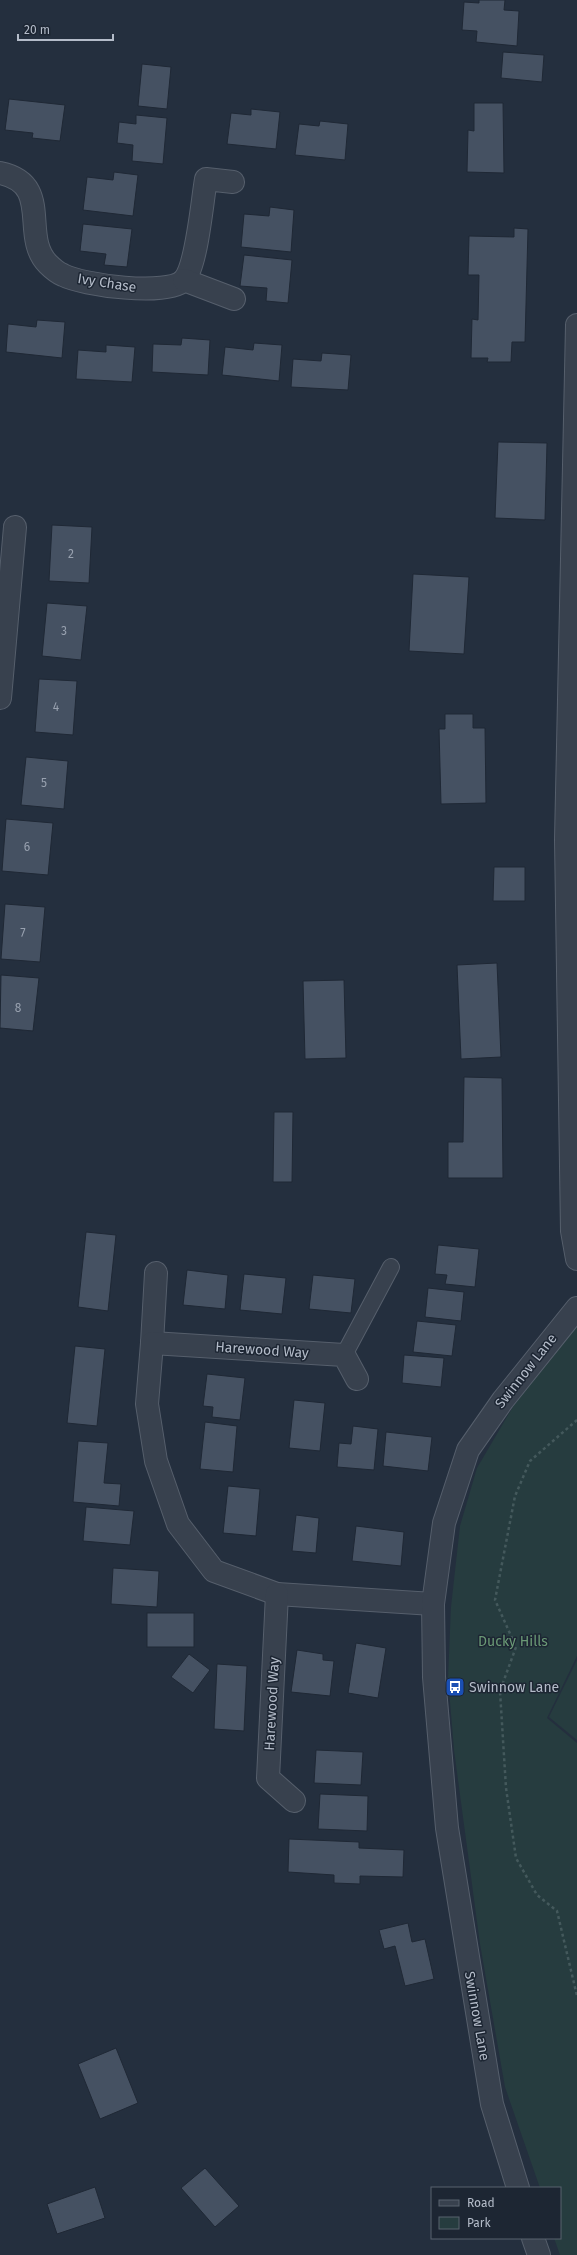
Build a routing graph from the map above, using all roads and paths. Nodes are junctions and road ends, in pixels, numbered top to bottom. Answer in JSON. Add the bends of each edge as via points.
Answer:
{"nodes":[{"id":1,"x":0,"y":173,"type":"edge"},
{"id":2,"x":233,"y":182,"type":"dead end"},
{"id":3,"x":184,"y":280,"type":"junction"},
{"id":4,"x":234,"y":299,"type":"dead end"},
{"id":5,"x":577,"y":325,"type":"edge"},
{"id":6,"x":16,"y":527,"type":"dead end"},
{"id":7,"x":0,"y":698,"type":"edge"},
{"id":8,"x":572,"y":840,"type":"edge"},
{"id":9,"x":577,"y":1259,"type":"edge"},
{"id":10,"x":391,"y":1266,"type":"dead end"},
{"id":11,"x":156,"y":1273,"type":"dead end"},
{"id":12,"x":577,"y":1308,"type":"edge"},
{"id":13,"x":152,"y":1343,"type":"junction"},
{"id":14,"x":344,"y":1355,"type":"junction"},
{"id":15,"x":357,"y":1379,"type":"dead end"},
{"id":16,"x":577,"y":1420,"type":"edge"},
{"id":17,"x":277,"y":1594,"type":"junction"},
{"id":18,"x":433,"y":1604,"type":"junction"},
{"id":19,"x":294,"y":1801,"type":"dead end"},
{"id":20,"x":577,"y":1996,"type":"edge"},
{"id":21,"x":518,"y":2187,"type":"edge"},
{"id":22,"x":533,"y":2239,"type":"edge"},
{"id":23,"x":539,"y":2255,"type":"edge"}],
"edges":[{"from":1,"to":3,"type":"street","name":"Ivy Chase","via":[[13,176],[25,184],[32,200],[38,247],[48,264],[63,275],[94,283],[140,289],[165,289]]},
{"from":2,"to":3,"type":"street","via":[[206,179],[192,263]]},
{"from":3,"to":4,"type":"street"},
{"from":5,"to":8,"type":"street"},
{"from":6,"to":7,"type":"street"},
{"from":8,"to":9,"type":"street","via":[[572,1231]]},
{"from":10,"to":14,"type":"lane"},
{"from":11,"to":13,"type":"street"},
{"from":12,"to":18,"type":"street","name":"Swinnow Lane","via":[[503,1400],[468,1450],[444,1524]]},
{"from":13,"to":14,"type":"street","name":"Harewood Way"},
{"from":13,"to":17,"type":"street","via":[[147,1404],[156,1460],[178,1524],[214,1571]]},
{"from":14,"to":15,"type":"street"},
{"from":16,"to":20,"type":"path","via":[[530,1461],[515,1496],[495,1600],[516,1647],[500,1691],[506,1788],[516,1858],[537,1895],[557,1911]]},
{"from":17,"to":18,"type":"street"},
{"from":17,"to":19,"type":"street","name":"Harewood Way","via":[[268,1778]]},
{"from":18,"to":21,"type":"street","name":"Swinnow Lane","via":[[434,1677],[447,1828],[492,2104]]},
{"from":22,"to":23,"type":"street"}]}
